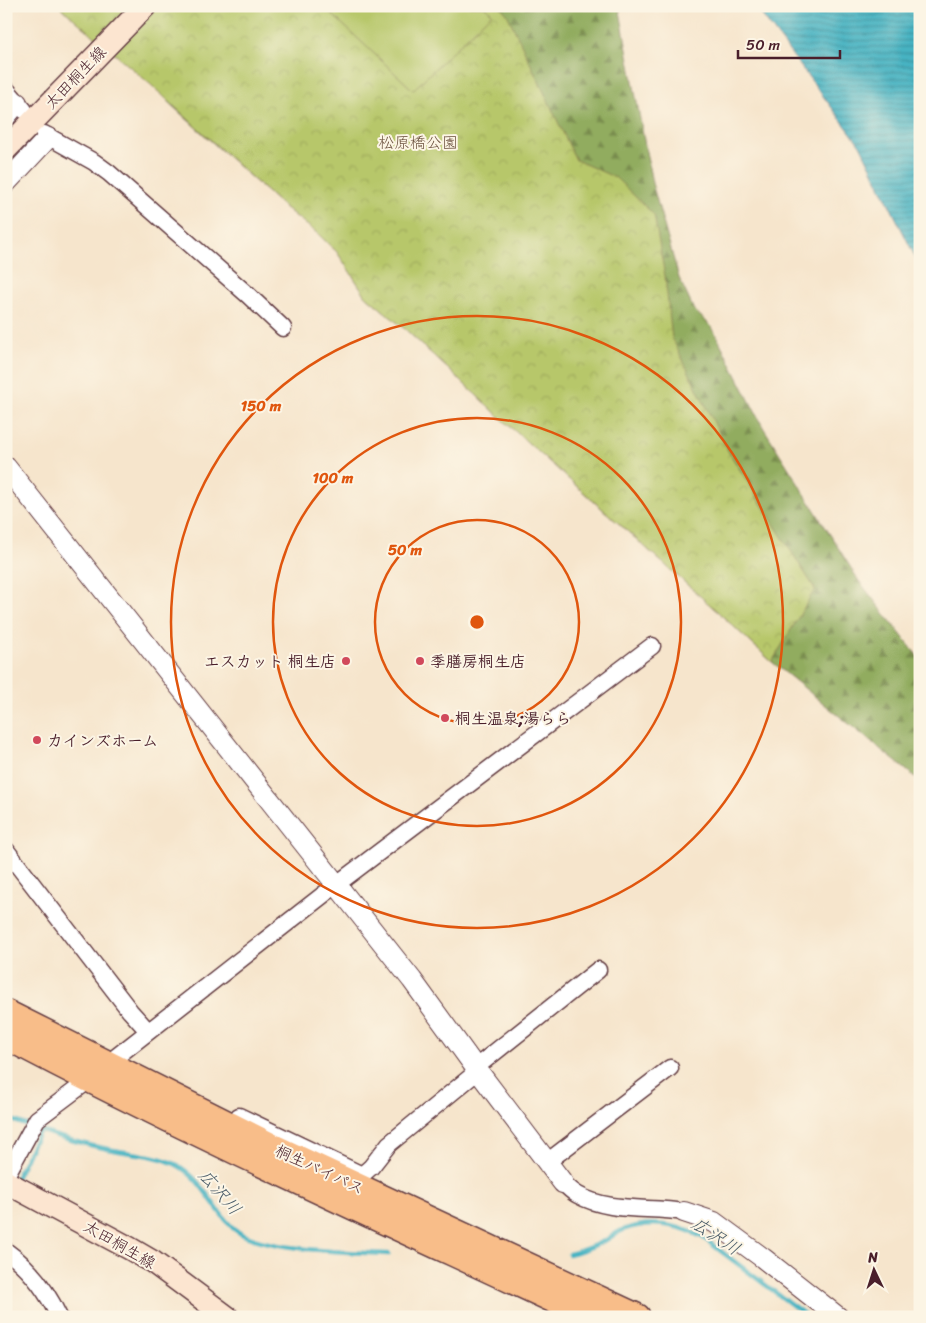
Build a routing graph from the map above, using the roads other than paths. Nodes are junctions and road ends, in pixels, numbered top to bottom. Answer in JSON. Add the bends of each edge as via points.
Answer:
{"nodes":[{"id":1,"x":144,"y":6,"type":"edge"},
{"id":2,"x":46,"y":136,"type":"joint"},
{"id":3,"x":6,"y":149,"type":"edge"},
{"id":4,"x":6,"y":183,"type":"edge"},
{"id":5,"x":283,"y":328,"type":"dead end"},
{"id":6,"x":6,"y":467,"type":"edge"},
{"id":7,"x":652,"y":646,"type":"dead end"},
{"id":8,"x":6,"y":850,"type":"edge"},
{"id":9,"x":337,"y":884,"type":"junction"},
{"id":10,"x":598,"y":970,"type":"dead end"},
{"id":11,"x":6,"y":1002,"type":"edge"},
{"id":12,"x":6,"y":1013,"type":"edge"},
{"id":13,"x":148,"y":1031,"type":"junction"},
{"id":14,"x":6,"y":1036,"type":"edge"},
{"id":15,"x":6,"y":1051,"type":"edge"},
{"id":16,"x":116,"y":1057,"type":"junction"},
{"id":17,"x":670,"y":1068,"type":"dead end"},
{"id":18,"x":476,"y":1069,"type":"junction"},
{"id":19,"x":81,"y":1086,"type":"junction"},
{"id":20,"x":547,"y":1162,"type":"junction"},
{"id":21,"x":362,"y":1175,"type":"junction"},
{"id":22,"x":6,"y":1176,"type":"edge"},
{"id":23,"x":6,"y":1182,"type":"edge"},
{"id":24,"x":563,"y":1183,"type":"joint"},
{"id":25,"x":684,"y":1212,"type":"joint"},
{"id":26,"x":6,"y":1251,"type":"edge"},
{"id":27,"x":553,"y":1277,"type":"junction"},
{"id":28,"x":59,"y":1317,"type":"edge"},
{"id":29,"x":227,"y":1317,"type":"edge"},
{"id":30,"x":584,"y":1317,"type":"edge"},
{"id":31,"x":591,"y":1317,"type":"edge"},
{"id":32,"x":637,"y":1317,"type":"edge"},
{"id":33,"x":838,"y":1317,"type":"edge"}],
"edges":[{"from":1,"to":3,"type":"main road","name":"太田桐生線"},
{"from":2,"to":4,"type":"street"},
{"from":2,"to":5,"type":"street","via":[[94,162],[109,174]]},
{"from":6,"to":9,"type":"street"},
{"from":7,"to":9,"type":"street"},
{"from":8,"to":13,"type":"street"},
{"from":9,"to":13,"type":"street"},
{"from":9,"to":18,"type":"street"},
{"from":10,"to":18,"type":"street"},
{"from":11,"to":16,"type":"street"},
{"from":12,"to":27,"type":"highway","name":"桐生バイパス","via":[[277,1149]]},
{"from":13,"to":16,"type":"street"},
{"from":14,"to":31,"type":"highway","name":"桐生バイパス","via":[[243,1155]]},
{"from":15,"to":19,"type":"highway"},
{"from":16,"to":21,"type":"street"},
{"from":17,"to":20,"type":"street"},
{"from":18,"to":20,"type":"street"},
{"from":18,"to":21,"type":"street","via":[[389,1144]]},
{"from":19,"to":22,"type":"street","via":[[33,1126]]},
{"from":19,"to":30,"type":"highway","via":[[399,1243],[517,1294]]},
{"from":20,"to":24,"type":"street"},
{"from":21,"to":27,"type":"highway","via":[[489,1237]]},
{"from":23,"to":29,"type":"main road","name":"太田桐生線","via":[[153,1262]]},
{"from":24,"to":25,"type":"street","via":[[577,1195],[598,1204]]},
{"from":25,"to":33,"type":"street","via":[[714,1222]]},
{"from":26,"to":28,"type":"street","via":[[34,1276]]},
{"from":27,"to":32,"type":"highway","name":"桐生バイパス"}]}
